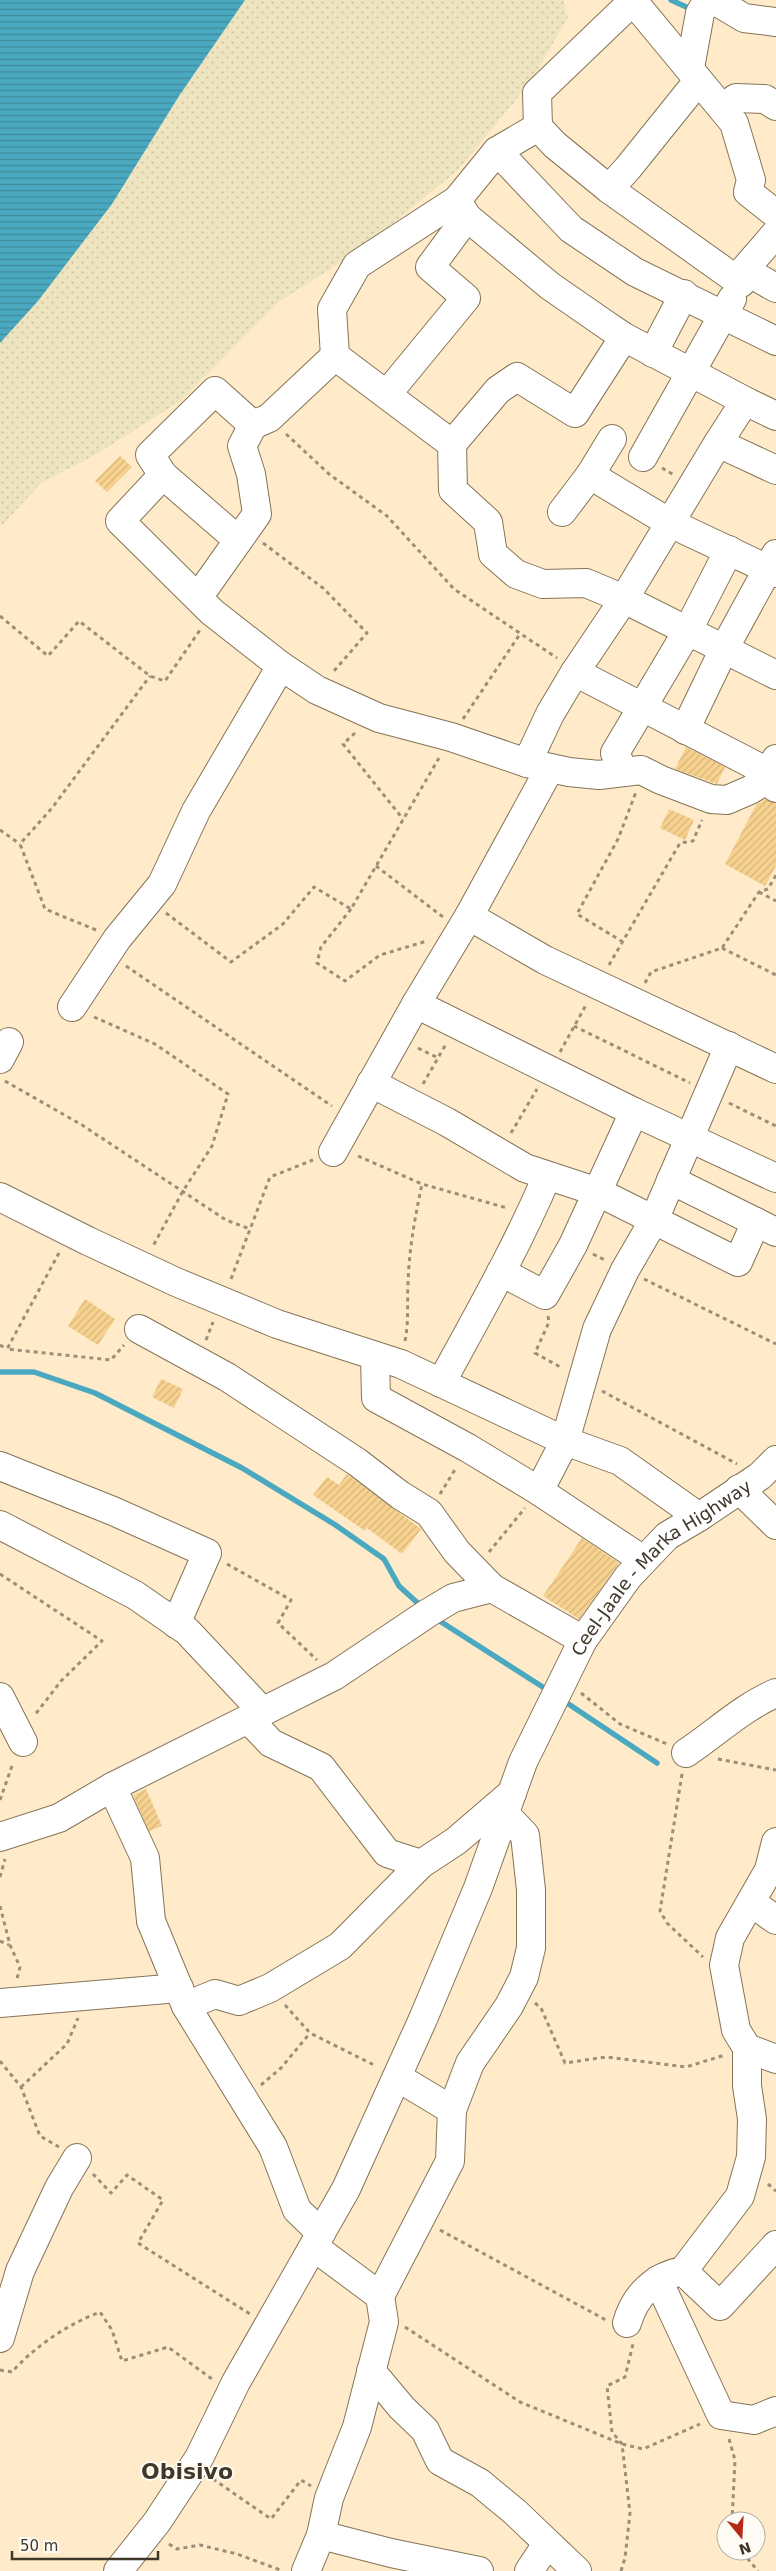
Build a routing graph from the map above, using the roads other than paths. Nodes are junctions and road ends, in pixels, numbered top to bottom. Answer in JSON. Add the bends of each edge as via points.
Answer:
{"nodes":[{"id":1,"x":708,"y":0,"type":"edge"},
{"id":2,"x":714,"y":0,"type":"edge"},
{"id":3,"x":776,"y":22,"type":"edge"},
{"id":4,"x":694,"y":75,"type":"junction"},
{"id":5,"x":776,"y":106,"type":"edge"},
{"id":6,"x":723,"y":108,"type":"junction"},
{"id":7,"x":538,"y":127,"type":"junction"},
{"id":8,"x":497,"y":151,"type":"junction"},
{"id":9,"x":609,"y":189,"type":"junction"},
{"id":10,"x":462,"y":209,"type":"junction"},
{"id":11,"x":776,"y":214,"type":"edge"},
{"id":12,"x":776,"y":233,"type":"edge"},
{"id":13,"x":742,"y":276,"type":"junction"},
{"id":14,"x":776,"y":288,"type":"edge"},
{"id":15,"x":684,"y":294,"type":"junction"},
{"id":16,"x":724,"y":315,"type":"junction"},
{"id":17,"x":624,"y":337,"type":"junction"},
{"id":18,"x":776,"y":341,"type":"edge"},
{"id":19,"x":653,"y":353,"type":"junction"},
{"id":20,"x":335,"y":356,"type":"junction"},
{"id":21,"x":692,"y":373,"type":"junction"},
{"id":22,"x":386,"y":394,"type":"junction"},
{"id":23,"x":745,"y":401,"type":"junction"},
{"id":24,"x":776,"y":416,"type":"edge"},
{"id":25,"x":261,"y":421,"type":"junction"},
{"id":26,"x":612,"y":439,"type":"dead end"},
{"id":27,"x":718,"y":443,"type":"junction"},
{"id":28,"x":452,"y":444,"type":"junction"},
{"id":29,"x":643,"y":457,"type":"dead end"},
{"id":30,"x":776,"y":470,"type":"edge"},
{"id":31,"x":162,"y":475,"type":"junction"},
{"id":32,"x":590,"y":475,"type":"junction"},
{"id":33,"x":562,"y":512,"type":"dead end"},
{"id":34,"x":670,"y":523,"type":"junction"},
{"id":35,"x":242,"y":536,"type":"junction"},
{"id":36,"x":729,"y":550,"type":"junction"},
{"id":37,"x":773,"y":565,"type":"edge"},
{"id":38,"x":624,"y":600,"type":"junction"},
{"id":39,"x":205,"y":604,"type":"junction"},
{"id":40,"x":688,"y":630,"type":"junction"},
{"id":41,"x":724,"y":649,"type":"junction"},
{"id":42,"x":282,"y":666,"type":"junction"},
{"id":43,"x":575,"y":672,"type":"junction"},
{"id":44,"x":776,"y":675,"type":"edge"},
{"id":45,"x":643,"y":708,"type":"junction"},
{"id":46,"x":685,"y":730,"type":"junction"},
{"id":47,"x":539,"y":766,"type":"junction"},
{"id":48,"x":632,"y":771,"type":"junction"},
{"id":49,"x":773,"y":776,"type":"edge"},
{"id":50,"x":465,"y":923,"type":"junction"},
{"id":51,"x":416,"y":1004,"type":"junction"},
{"id":52,"x":72,"y":1007,"type":"road end"},
{"id":53,"x":729,"y":1046,"type":"junction"},
{"id":54,"x":776,"y":1069,"type":"edge"},
{"id":55,"x":371,"y":1083,"type":"junction"},
{"id":56,"x":634,"y":1112,"type":"junction"},
{"id":57,"x":690,"y":1137,"type":"junction"},
{"id":58,"x":335,"y":1149,"type":"road end"},
{"id":59,"x":547,"y":1176,"type":"junction"},
{"id":60,"x":776,"y":1178,"type":"edge"},
{"id":61,"x":671,"y":1180,"type":"junction"},
{"id":62,"x":598,"y":1192,"type":"junction"},
{"id":63,"x":0,"y":1197,"type":"edge"},
{"id":64,"x":654,"y":1220,"type":"junction"},
{"id":65,"x":766,"y":1227,"type":"edge"},
{"id":66,"x":502,"y":1272,"type":"junction"},
{"id":67,"x":139,"y":1328,"type":"road end"},
{"id":68,"x":375,"y":1356,"type":"junction"},
{"id":69,"x":441,"y":1382,"type":"junction"},
{"id":70,"x":565,"y":1441,"type":"junction"},
{"id":71,"x":0,"y":1466,"type":"edge"},
{"id":72,"x":758,"y":1475,"type":"edge"},
{"id":73,"x":539,"y":1491,"type":"junction"},
{"id":74,"x":700,"y":1517,"type":"junction"},
{"id":75,"x":0,"y":1525,"type":"edge"},
{"id":76,"x":776,"y":1525,"type":"edge"},
{"id":77,"x":642,"y":1560,"type":"junction"},
{"id":78,"x":483,"y":1579,"type":"junction"},
{"id":79,"x":176,"y":1624,"type":"junction"},
{"id":80,"x":583,"y":1640,"type":"junction"},
{"id":81,"x":776,"y":1692,"type":"edge"},
{"id":82,"x":0,"y":1697,"type":"edge"},
{"id":83,"x":255,"y":1716,"type":"junction"},
{"id":84,"x":23,"y":1742,"type":"road end"},
{"id":85,"x":686,"y":1753,"type":"road end"},
{"id":86,"x":112,"y":1787,"type":"junction"},
{"id":87,"x":509,"y":1803,"type":"junction"},
{"id":88,"x":0,"y":1837,"type":"edge"},
{"id":89,"x":776,"y":1842,"type":"edge"},
{"id":90,"x":421,"y":1864,"type":"junction"},
{"id":91,"x":772,"y":1872,"type":"edge"},
{"id":92,"x":752,"y":1903,"type":"junction"},
{"id":93,"x":776,"y":1920,"type":"edge"},
{"id":94,"x":182,"y":1997,"type":"junction"},
{"id":95,"x":6,"y":2002,"type":"edge"},
{"id":96,"x":748,"y":2048,"type":"junction"},
{"id":97,"x":776,"y":2059,"type":"edge"},
{"id":98,"x":397,"y":2077,"type":"junction"},
{"id":99,"x":452,"y":2110,"type":"junction"},
{"id":100,"x":76,"y":2158,"type":"road end"},
{"id":101,"x":317,"y":2240,"type":"junction"},
{"id":102,"x":776,"y":2245,"type":"edge"},
{"id":103,"x":683,"y":2271,"type":"junction"},
{"id":104,"x":658,"y":2280,"type":"junction"},
{"id":105,"x":382,"y":2305,"type":"junction"},
{"id":106,"x":627,"y":2323,"type":"road end"},
{"id":107,"x":0,"y":2338,"type":"edge"},
{"id":108,"x":371,"y":2372,"type":"junction"},
{"id":109,"x":776,"y":2410,"type":"edge"},
{"id":110,"x":321,"y":2535,"type":"junction"},
{"id":111,"x":547,"y":2544,"type":"junction"},
{"id":112,"x":118,"y":2571,"type":"edge"},
{"id":113,"x":306,"y":2571,"type":"edge"},
{"id":114,"x":479,"y":2571,"type":"edge"},
{"id":115,"x":529,"y":2571,"type":"edge"},
{"id":116,"x":577,"y":2571,"type":"edge"}],
"edges":[{"from":1,"to":4,"type":"street","via":[[700,13]]},
{"from":2,"to":3,"type":"street","via":[[744,18]]},
{"from":4,"to":6,"type":"street"},
{"from":4,"to":7,"type":"street","via":[[633,1],[538,93]]},
{"from":4,"to":9,"type":"street"},
{"from":5,"to":6,"type":"street","via":[[765,99],[736,98]]},
{"from":6,"to":11,"type":"street","via":[[734,123],[740,142],[751,180],[748,192]]},
{"from":7,"to":8,"type":"street"},
{"from":7,"to":9,"type":"street"},
{"from":8,"to":10,"type":"street"},
{"from":8,"to":15,"type":"street","via":[[571,229],[635,272]]},
{"from":9,"to":13,"type":"street"},
{"from":10,"to":17,"type":"street","via":[[550,286]]},
{"from":10,"to":20,"type":"street","via":[[357,265],[332,308]]},
{"from":10,"to":22,"type":"street","via":[[430,267],[466,298]]},
{"from":12,"to":13,"type":"street"},
{"from":13,"to":14,"type":"street"},
{"from":13,"to":16,"type":"street"},
{"from":15,"to":16,"type":"street"},
{"from":15,"to":19,"type":"street"},
{"from":16,"to":18,"type":"street"},
{"from":16,"to":21,"type":"street"},
{"from":17,"to":19,"type":"street"},
{"from":17,"to":28,"type":"street","via":[[575,413],[517,377],[498,390]]},
{"from":19,"to":21,"type":"street"},
{"from":20,"to":22,"type":"street"},
{"from":20,"to":25,"type":"street"},
{"from":21,"to":23,"type":"street"},
{"from":21,"to":29,"type":"street"},
{"from":22,"to":28,"type":"street"},
{"from":23,"to":24,"type":"street"},
{"from":23,"to":27,"type":"street"},
{"from":25,"to":31,"type":"street","via":[[215,390],[150,455]]},
{"from":25,"to":35,"type":"street","via":[[242,446],[257,514]]},
{"from":26,"to":32,"type":"street"},
{"from":27,"to":30,"type":"street"},
{"from":27,"to":34,"type":"street"},
{"from":28,"to":38,"type":"street","via":[[453,490],[488,522],[493,554],[516,574],[544,584],[586,583]]},
{"from":31,"to":35,"type":"street"},
{"from":31,"to":39,"type":"street","via":[[120,521]]},
{"from":32,"to":33,"type":"street"},
{"from":32,"to":34,"type":"street"},
{"from":34,"to":36,"type":"street"},
{"from":34,"to":38,"type":"street"},
{"from":35,"to":39,"type":"street"},
{"from":36,"to":37,"type":"street"},
{"from":36,"to":40,"type":"street"},
{"from":37,"to":41,"type":"street"},
{"from":38,"to":40,"type":"street"},
{"from":38,"to":43,"type":"street"},
{"from":39,"to":42,"type":"street"},
{"from":40,"to":41,"type":"street"},
{"from":40,"to":45,"type":"street"},
{"from":41,"to":44,"type":"street"},
{"from":41,"to":46,"type":"street"},
{"from":42,"to":47,"type":"street","via":[[317,690],[375,716]]},
{"from":42,"to":52,"type":"street","via":[[196,811],[162,884],[113,946]]},
{"from":43,"to":45,"type":"street"},
{"from":43,"to":47,"type":"street","via":[[550,714]]},
{"from":45,"to":46,"type":"street"},
{"from":45,"to":48,"type":"street","via":[[615,752]]},
{"from":46,"to":49,"type":"street"},
{"from":47,"to":48,"type":"street","via":[[599,775]]},
{"from":47,"to":50,"type":"street"},
{"from":48,"to":49,"type":"street","via":[[711,799],[726,800]]},
{"from":50,"to":51,"type":"street"},
{"from":50,"to":53,"type":"street"},
{"from":51,"to":55,"type":"street"},
{"from":51,"to":56,"type":"street"},
{"from":53,"to":54,"type":"street"},
{"from":53,"to":57,"type":"street"},
{"from":55,"to":58,"type":"street"},
{"from":55,"to":59,"type":"street","via":[[525,1168]]},
{"from":56,"to":57,"type":"street"},
{"from":56,"to":62,"type":"street"},
{"from":57,"to":60,"type":"street"},
{"from":57,"to":61,"type":"street"},
{"from":59,"to":62,"type":"street"},
{"from":59,"to":66,"type":"street"},
{"from":61,"to":64,"type":"street"},
{"from":61,"to":65,"type":"street"},
{"from":62,"to":64,"type":"street"},
{"from":62,"to":66,"type":"street","via":[[545,1295]]},
{"from":63,"to":68,"type":"street","via":[[222,1301],[277,1324]]},
{"from":64,"to":65,"type":"street","via":[[738,1262]]},
{"from":64,"to":70,"type":"street","via":[[625,1270],[597,1329]]},
{"from":66,"to":69,"type":"street"},
{"from":67,"to":78,"type":"street","via":[[226,1377],[429,1513],[457,1552]]},
{"from":68,"to":69,"type":"street"},
{"from":68,"to":73,"type":"street","via":[[376,1398]]},
{"from":69,"to":70,"type":"street"},
{"from":70,"to":73,"type":"street"},
{"from":70,"to":74,"type":"street","via":[[620,1461]]},
{"from":71,"to":79,"type":"street","via":[[113,1511],[207,1554]]},
{"from":72,"to":74,"type":"street","name":"Ceel-Jaale - Marka Highway"},
{"from":72,"to":76,"type":"street"},
{"from":73,"to":77,"type":"street"},
{"from":74,"to":77,"type":"street","name":"Ceel-Jaale - Marka Highway","via":[[668,1536]]},
{"from":75,"to":79,"type":"street","via":[[135,1595]]},
{"from":77,"to":80,"type":"street","name":"Ceel-Jaale - Marka Highway"},
{"from":78,"to":80,"type":"street"},
{"from":78,"to":83,"type":"street","via":[[334,1676]]},
{"from":79,"to":83,"type":"street","via":[[187,1631]]},
{"from":80,"to":87,"type":"street","name":"Ceel-Jaale - Marka Highway","via":[[523,1762]]},
{"from":81,"to":85,"type":"street","via":[[754,1702]]},
{"from":82,"to":84,"type":"street"},
{"from":83,"to":86,"type":"street"},
{"from":83,"to":90,"type":"street","via":[[271,1743],[321,1767],[387,1853]]},
{"from":86,"to":88,"type":"street","via":[[59,1818]]},
{"from":86,"to":94,"type":"street","via":[[145,1858],[150,1921]]},
{"from":87,"to":90,"type":"street"},
{"from":87,"to":98,"type":"street","name":"Ceel-Jaale - Marka Highway","via":[[478,1888]]},
{"from":87,"to":99,"type":"street","via":[[524,1835],[531,1890],[531,1948],[524,1977],[509,2006],[470,2063]]},
{"from":89,"to":91,"type":"street"},
{"from":90,"to":94,"type":"street","via":[[340,1946],[270,1988],[239,2001],[215,1994]]},
{"from":91,"to":92,"type":"street"},
{"from":92,"to":93,"type":"street"},
{"from":92,"to":96,"type":"street","via":[[730,1938],[724,1965],[736,2030]]},
{"from":94,"to":95,"type":"street","via":[[88,1995]]},
{"from":94,"to":101,"type":"street","via":[[273,2147],[297,2210]]},
{"from":96,"to":97,"type":"street"},
{"from":96,"to":103,"type":"street","via":[[751,2157],[740,2196]]},
{"from":98,"to":99,"type":"street"},
{"from":98,"to":101,"type":"street","name":"Ceel-Jaale - Marka Highway","via":[[346,2188]]},
{"from":99,"to":105,"type":"street","via":[[450,2162],[420,2218]]},
{"from":100,"to":107,"type":"street","via":[[20,2271]]},
{"from":101,"to":105,"type":"street"},
{"from":101,"to":112,"type":"street","name":"Ceel-Jaale - Marka Highway","via":[[194,2465],[151,2530]]},
{"from":102,"to":103,"type":"street","via":[[720,2306]]},
{"from":103,"to":104,"type":"street","via":[[665,2274]]},
{"from":104,"to":106,"type":"street","via":[[631,2308]]},
{"from":104,"to":109,"type":"street","via":[[721,2415],[754,2420]]},
{"from":105,"to":108,"type":"street","via":[[384,2322]]},
{"from":108,"to":110,"type":"street","via":[[357,2427],[329,2498]]},
{"from":108,"to":111,"type":"street","via":[[425,2430],[440,2461],[480,2483]]},
{"from":110,"to":113,"type":"street"},
{"from":110,"to":114,"type":"street"},
{"from":111,"to":115,"type":"street"},
{"from":111,"to":116,"type":"street"}]}
